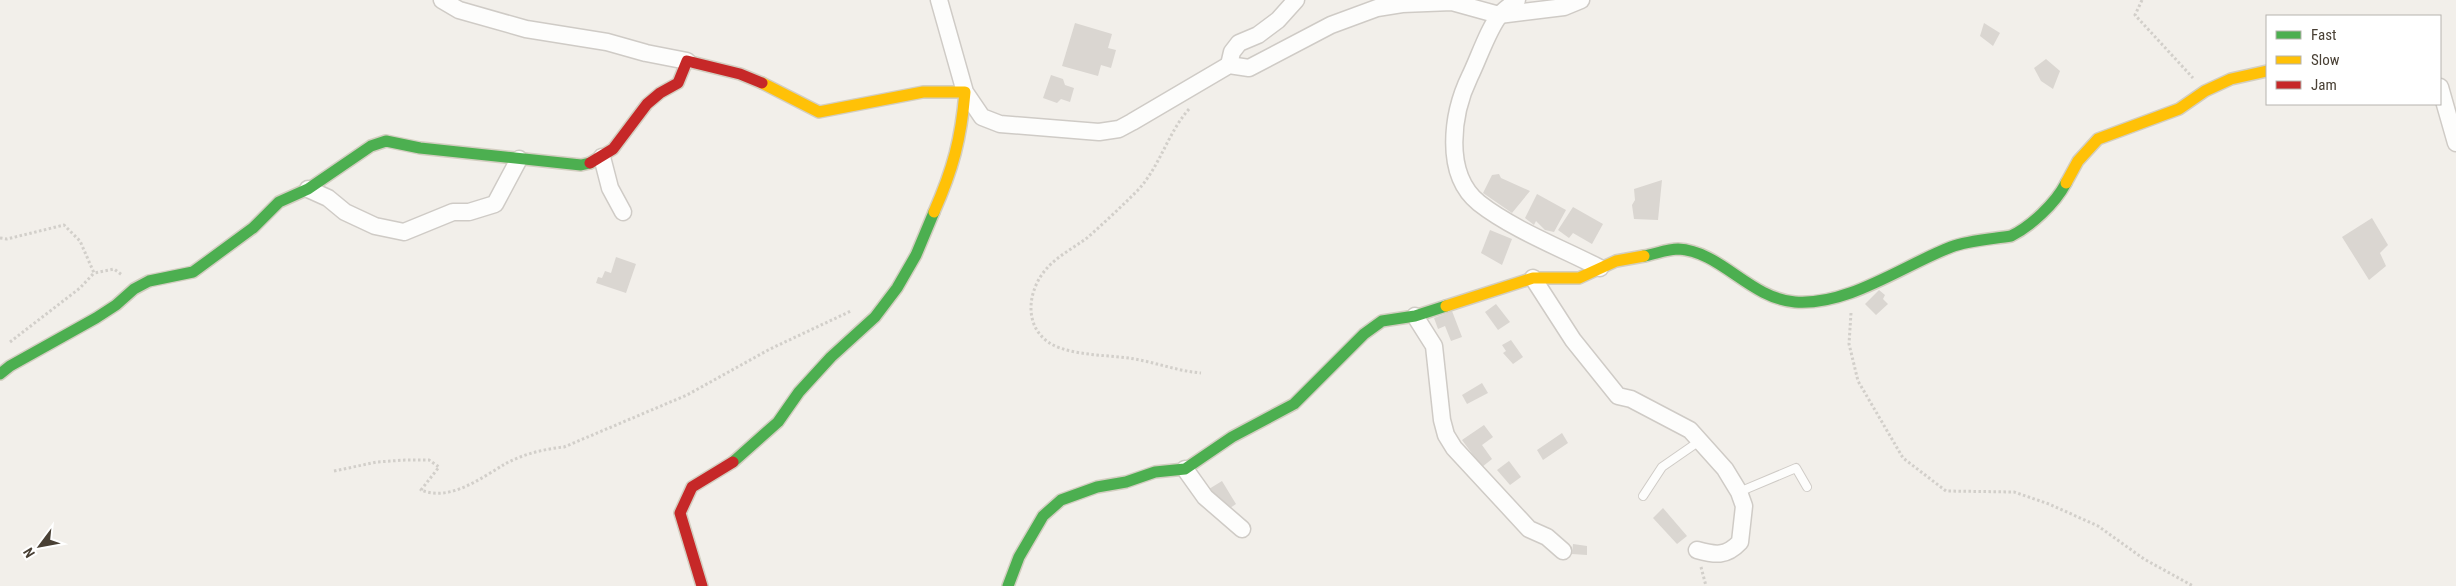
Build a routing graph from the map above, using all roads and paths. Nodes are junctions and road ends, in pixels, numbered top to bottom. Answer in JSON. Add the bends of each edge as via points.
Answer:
{"nodes":[{"id":1,"x":442,"y":0,"type":"edge"},
{"id":2,"x":940,"y":0,"type":"edge"},
{"id":3,"x":1296,"y":0,"type":"edge"},
{"id":4,"x":1517,"y":0,"type":"edge"},
{"id":5,"x":1580,"y":0,"type":"edge"},
{"id":6,"x":2142,"y":0,"type":"edge"},
{"id":7,"x":1499,"y":15,"type":"junction"},
{"id":8,"x":687,"y":61,"type":"junction"},
{"id":9,"x":1229,"y":64,"type":"junction"},
{"id":10,"x":2266,"y":71,"type":"edge"},
{"id":11,"x":2441,"y":90,"type":"edge"},
{"id":12,"x":2205,"y":91,"type":"junction"},
{"id":13,"x":965,"y":92,"type":"junction"},
{"id":14,"x":1190,"y":108,"type":"dead end"},
{"id":15,"x":2456,"y":143,"type":"edge"},
{"id":16,"x":602,"y":157,"type":"junction"},
{"id":17,"x":519,"y":159,"type":"junction"},
{"id":18,"x":308,"y":189,"type":"junction"},
{"id":19,"x":623,"y":212,"type":"dead end"},
{"id":20,"x":0,"y":238,"type":"edge"},
{"id":21,"x":1600,"y":268,"type":"junction"},
{"id":22,"x":94,"y":273,"type":"junction"},
{"id":23,"x":1533,"y":278,"type":"junction"},
{"id":24,"x":134,"y":289,"type":"junction"},
{"id":25,"x":1854,"y":293,"type":"junction"},
{"id":26,"x":1414,"y":316,"type":"junction"},
{"id":27,"x":875,"y":317,"type":"junction"},
{"id":28,"x":8,"y":344,"type":"dead end"},
{"id":29,"x":1201,"y":373,"type":"dead end"},
{"id":30,"x":0,"y":374,"type":"edge"},
{"id":31,"x":1701,"y":440,"type":"junction"},
{"id":32,"x":1185,"y":469,"type":"junction"},
{"id":33,"x":334,"y":471,"type":"dead end"},
{"id":34,"x":1807,"y":487,"type":"dead end"},
{"id":35,"x":1739,"y":492,"type":"junction"},
{"id":36,"x":1643,"y":496,"type":"dead end"},
{"id":37,"x":1242,"y":529,"type":"dead end"},
{"id":38,"x":1697,"y":550,"type":"dead end"},
{"id":39,"x":1563,"y":551,"type":"dead end"},
{"id":40,"x":702,"y":586,"type":"edge"},
{"id":41,"x":1008,"y":586,"type":"edge"},
{"id":42,"x":2193,"y":586,"type":"edge"}],
"edges":[{"from":1,"to":8,"type":"street","via":[[459,10],[526,29],[607,42],[646,54]]},
{"from":2,"to":13,"type":"street"},
{"from":3,"to":9,"type":"street","via":[[1278,20],[1240,43],[1232,52]]},
{"from":4,"to":7,"type":"street"},
{"from":5,"to":7,"type":"street","via":[[1564,7]]},
{"from":6,"to":12,"type":"path","via":[[2135,15]]},
{"from":7,"to":9,"type":"street","via":[[1452,2],[1377,8],[1331,25],[1249,68]]},
{"from":7,"to":21,"type":"street","via":[[1464,87],[1457,113],[1454,130],[1458,169],[1466,188],[1478,203]]},
{"from":8,"to":13,"type":"street","via":[[740,74],[819,112],[923,92]]},
{"from":8,"to":16,"type":"street","via":[[678,83],[647,104],[614,149]]},
{"from":9,"to":13,"type":"street","via":[[1132,122],[1100,132],[1000,124],[982,117]]},
{"from":10,"to":12,"type":"street","via":[[2239,76]]},
{"from":11,"to":15,"type":"street"},
{"from":12,"to":25,"type":"street","via":[[2179,109],[2098,140],[2078,161],[2055,200],[2019,232],[2002,239],[1938,251]]},
{"from":13,"to":27,"type":"street","via":[[962,128],[952,172],[916,255]]},
{"from":14,"to":29,"type":"path","via":[[1179,120],[1159,162],[1139,189],[1043,273],[1032,297],[1030,311],[1036,331],[1060,348]]},
{"from":16,"to":17,"type":"street","via":[[581,165]]},
{"from":16,"to":19,"type":"street","via":[[610,188]]},
{"from":17,"to":18,"type":"street","via":[[386,142],[371,146]]},
{"from":17,"to":18,"type":"street","via":[[495,204],[469,212],[453,212],[404,232],[375,226]]},
{"from":18,"to":24,"type":"street","via":[[279,202],[253,228],[192,272]]},
{"from":20,"to":22,"type":"path","via":[[64,225],[80,241]]},
{"from":21,"to":23,"type":"street","via":[[1579,278]]},
{"from":21,"to":25,"type":"street","via":[[1678,249],[1706,257],[1764,295],[1779,300],[1823,301]]},
{"from":22,"to":24,"type":"path","via":[[114,269]]},
{"from":22,"to":28,"type":"path","via":[[80,288]]},
{"from":23,"to":26,"type":"street"},
{"from":23,"to":31,"type":"street","via":[[1573,340],[1618,396],[1631,399],[1690,430]]},
{"from":24,"to":30,"type":"street","via":[[96,318]]},
{"from":25,"to":42,"type":"path","via":[[1849,344],[1858,382],[1903,458],[1946,491],[2014,492],[2049,504],[2098,526],[2144,559]]},
{"from":26,"to":32,"type":"street","via":[[1382,321],[1352,345],[1294,404],[1232,437]]},
{"from":26,"to":39,"type":"street","via":[[1434,346],[1442,420],[1454,448],[1529,529],[1547,537]]},
{"from":27,"to":33,"type":"path","via":[[855,309],[770,349],[687,395],[564,447],[542,449],[460,488],[432,495],[421,490],[439,467],[429,460],[377,462]]},
{"from":27,"to":40,"type":"street","via":[[831,357],[799,392],[778,422],[742,456],[692,487],[680,513]]},
{"from":31,"to":35,"type":"street"},
{"from":31,"to":36,"type":"lane","via":[[1662,467]]},
{"from":32,"to":37,"type":"street","via":[[1205,497]]},
{"from":32,"to":41,"type":"street","via":[[1154,472],[1061,500],[1043,516]]},
{"from":34,"to":35,"type":"lane","via":[[1796,468]]},
{"from":35,"to":38,"type":"street","via":[[1744,506],[1740,542],[1726,554]]}]}
